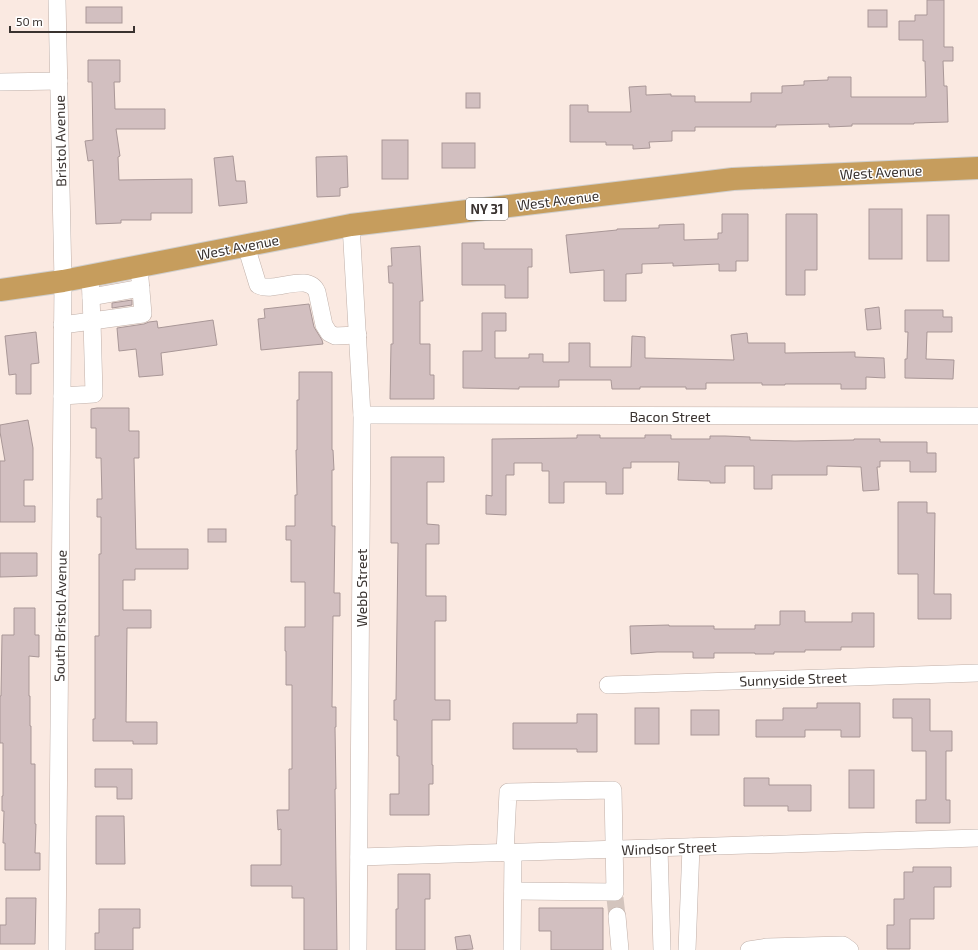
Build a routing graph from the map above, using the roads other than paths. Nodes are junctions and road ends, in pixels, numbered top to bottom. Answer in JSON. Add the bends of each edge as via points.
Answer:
{"nodes":[{"id":1,"x":57,"y":0,"type":"edge"},
{"id":2,"x":59,"y":81,"type":"junction"},
{"id":3,"x":0,"y":82,"type":"edge"},
{"id":4,"x":978,"y":168,"type":"edge"},
{"id":5,"x":351,"y":225,"type":"junction"},
{"id":6,"x":246,"y":246,"type":"junction"},
{"id":7,"x":139,"y":266,"type":"junction"},
{"id":8,"x":63,"y":281,"type":"junction"},
{"id":9,"x":90,"y":286,"type":"junction"},
{"id":10,"x":141,"y":288,"type":"junction"},
{"id":11,"x":0,"y":290,"type":"edge"},
{"id":12,"x":92,"y":321,"type":"junction"},
{"id":13,"x":62,"y":325,"type":"junction"},
{"id":14,"x":358,"y":335,"type":"junction"},
{"id":15,"x":62,"y":396,"type":"junction"},
{"id":16,"x":362,"y":415,"type":"junction"},
{"id":17,"x":978,"y":416,"type":"edge"},
{"id":18,"x":978,"y":673,"type":"edge"},
{"id":19,"x":608,"y":685,"type":"dead end"},
{"id":20,"x":978,"y":838,"type":"edge"},
{"id":21,"x":692,"y":847,"type":"junction"},
{"id":22,"x":659,"y":848,"type":"junction"},
{"id":23,"x":614,"y":849,"type":"junction"},
{"id":24,"x":509,"y":852,"type":"junction"},
{"id":25,"x":359,"y":857,"type":"junction"},
{"id":26,"x":513,"y":891,"type":"junction"},
{"id":27,"x":616,"y":916,"type":"tunnel mouth"},
{"id":28,"x":57,"y":950,"type":"edge"},
{"id":29,"x":358,"y":950,"type":"edge"},
{"id":30,"x":512,"y":950,"type":"edge"},
{"id":31,"x":620,"y":950,"type":"edge"},
{"id":32,"x":662,"y":950,"type":"edge"},
{"id":33,"x":687,"y":950,"type":"edge"},
{"id":34,"x":749,"y":950,"type":"edge"},
{"id":35,"x":850,"y":950,"type":"edge"}],
"edges":[{"from":1,"to":2,"type":"street","name":"Bristol Avenue"},
{"from":2,"to":3,"type":"street"},
{"from":2,"to":8,"type":"street","name":"Bristol Avenue"},
{"from":4,"to":5,"type":"highway","name":"West Avenue","number":"NY 31","via":[[734,179]]},
{"from":5,"to":6,"type":"highway","name":"West Avenue","number":"NY 31"},
{"from":5,"to":14,"type":"street","name":"Webb Street"},
{"from":6,"to":7,"type":"highway","name":"West Avenue","number":"NY 31"},
{"from":6,"to":14,"type":"street","via":[[258,285],[269,287],[310,284],[317,292],[324,325],[329,334]]},
{"from":7,"to":9,"type":"highway","name":"West Avenue","number":"NY 31"},
{"from":7,"to":10,"type":"street"},
{"from":8,"to":9,"type":"highway","name":"West Avenue","number":"NY 31"},
{"from":8,"to":11,"type":"highway","name":"West Avenue","number":"NY 31"},
{"from":8,"to":13,"type":"street","name":"South Bristol Avenue"},
{"from":9,"to":10,"type":"street"},
{"from":9,"to":12,"type":"street"},
{"from":10,"to":12,"type":"street","via":[[143,314]]},
{"from":12,"to":13,"type":"street"},
{"from":12,"to":15,"type":"street","via":[[94,394]]},
{"from":13,"to":15,"type":"street","name":"South Bristol Avenue"},
{"from":14,"to":16,"type":"street","name":"Webb Street"},
{"from":15,"to":28,"type":"street","name":"South Bristol Avenue"},
{"from":16,"to":17,"type":"street","name":"Bacon Street"},
{"from":16,"to":25,"type":"street","name":"Webb Street"},
{"from":18,"to":19,"type":"street","name":"Sunnyside Street"},
{"from":20,"to":21,"type":"street","name":"Windsor Street"},
{"from":21,"to":22,"type":"street","name":"Windsor Street"},
{"from":21,"to":33,"type":"street"},
{"from":22,"to":23,"type":"street","name":"Windsor Street"},
{"from":22,"to":32,"type":"street"},
{"from":23,"to":24,"type":"street","name":"Windsor Street"},
{"from":23,"to":24,"type":"street","via":[[613,790],[508,792]]},
{"from":23,"to":26,"type":"street","via":[[615,895]]},
{"from":24,"to":25,"type":"street","name":"Windsor Street"},
{"from":24,"to":26,"type":"street"},
{"from":25,"to":29,"type":"street","name":"Webb Street"},
{"from":26,"to":30,"type":"street"},
{"from":27,"to":31,"type":"street"},
{"from":34,"to":35,"type":"street","via":[[767,947],[843,945]]}]}
